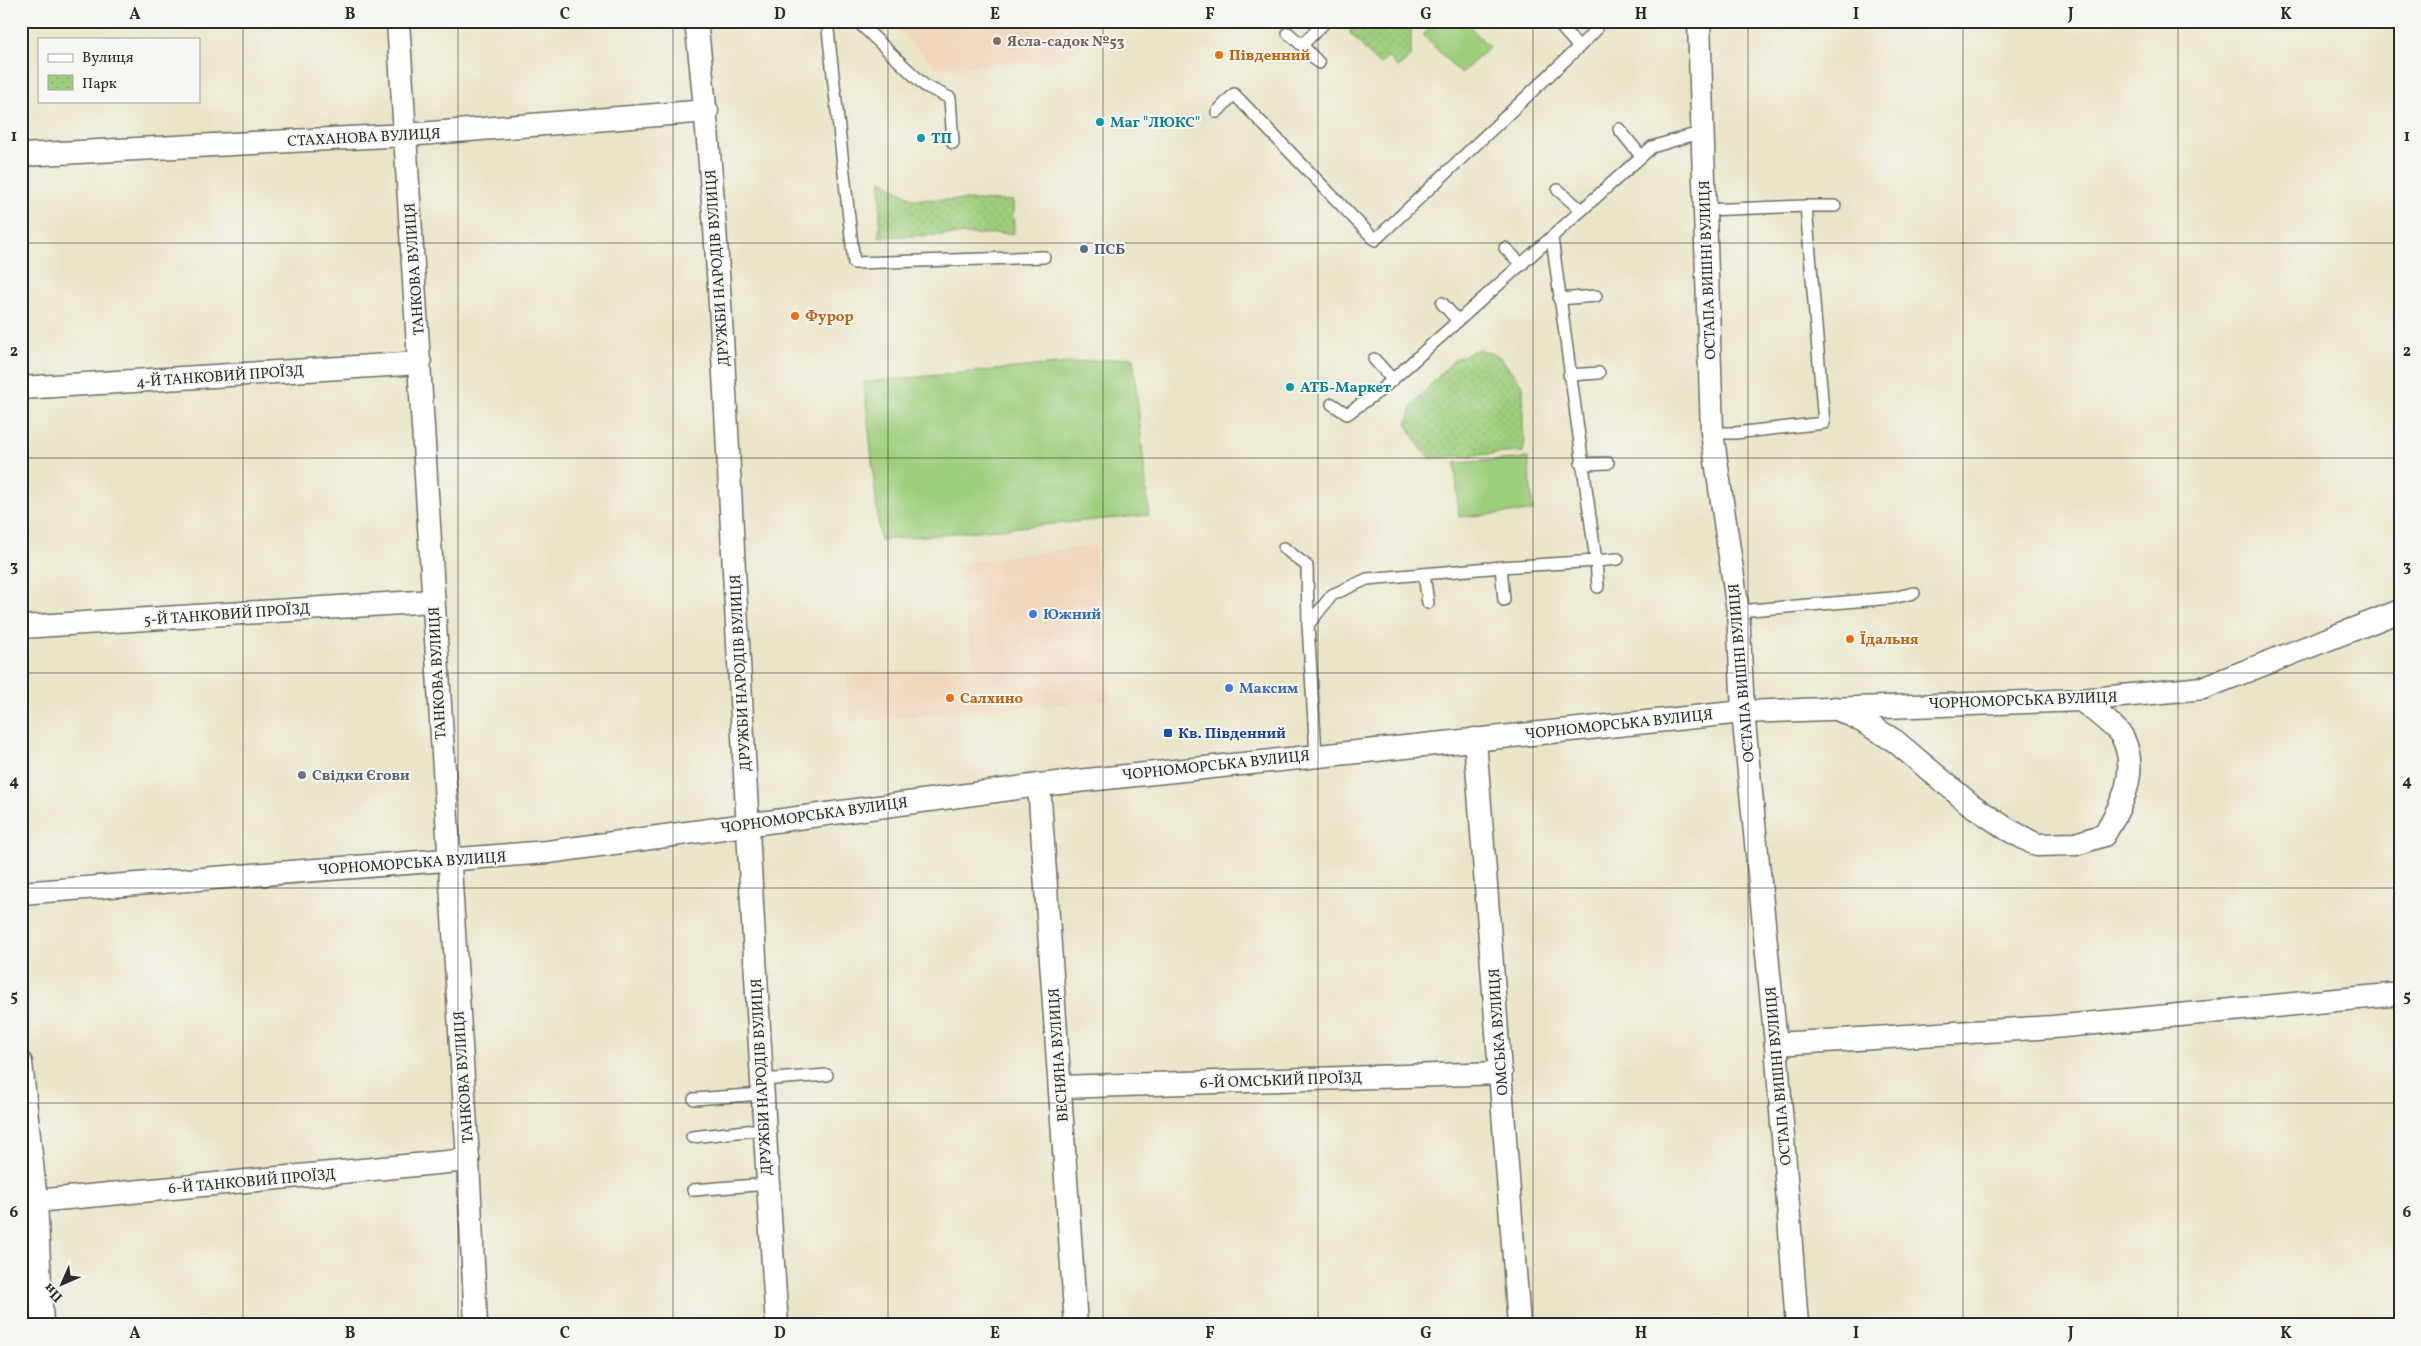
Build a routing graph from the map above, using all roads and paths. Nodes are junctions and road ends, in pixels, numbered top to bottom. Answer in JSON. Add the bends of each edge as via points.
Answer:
{"nodes":[{"id":1,"x":398,"y":21,"type":"edge"},
{"id":2,"x":696,"y":21,"type":"edge"},
{"id":3,"x":827,"y":21,"type":"edge"},
{"id":4,"x":858,"y":21,"type":"edge"},
{"id":5,"x":1326,"y":21,"type":"edge"},
{"id":6,"x":1556,"y":21,"type":"edge"},
{"id":7,"x":1699,"y":21,"type":"edge"},
{"id":8,"x":1596,"y":30,"type":"dead end"},
{"id":9,"x":1288,"y":33,"type":"dead end"},
{"id":10,"x":1302,"y":45,"type":"junction"},
{"id":11,"x":1580,"y":47,"type":"junction"},
{"id":12,"x":1319,"y":63,"type":"dead end"},
{"id":13,"x":706,"y":111,"type":"junction"},
{"id":14,"x":1217,"y":112,"type":"dead end"},
{"id":15,"x":1619,"y":129,"type":"dead end"},
{"id":16,"x":1702,"y":132,"type":"junction"},
{"id":17,"x":406,"y":135,"type":"junction"},
{"id":18,"x":953,"y":143,"type":"dead end"},
{"id":19,"x":21,"y":155,"type":"edge"},
{"id":20,"x":1641,"y":156,"type":"junction"},
{"id":21,"x":1558,"y":190,"type":"dead end"},
{"id":22,"x":1806,"y":206,"type":"junction"},
{"id":23,"x":1835,"y":206,"type":"dead end"},
{"id":24,"x":1580,"y":209,"type":"junction"},
{"id":25,"x":1705,"y":210,"type":"junction"},
{"id":26,"x":1552,"y":238,"type":"junction"},
{"id":27,"x":1506,"y":248,"type":"dead end"},
{"id":28,"x":1044,"y":257,"type":"dead end"},
{"id":29,"x":1522,"y":265,"type":"junction"},
{"id":30,"x":1596,"y":296,"type":"dead end"},
{"id":31,"x":1559,"y":299,"type":"junction"},
{"id":32,"x":1442,"y":303,"type":"dead end"},
{"id":33,"x":1458,"y":321,"type":"junction"},
{"id":34,"x":1374,"y":360,"type":"dead end"},
{"id":35,"x":420,"y":363,"type":"junction"},
{"id":36,"x":1600,"y":373,"type":"dead end"},
{"id":37,"x":1569,"y":376,"type":"junction"},
{"id":38,"x":1393,"y":380,"type":"junction"},
{"id":39,"x":21,"y":388,"type":"edge"},
{"id":40,"x":1332,"y":404,"type":"dead end"},
{"id":41,"x":1712,"y":433,"type":"junction"},
{"id":42,"x":1608,"y":463,"type":"dead end"},
{"id":43,"x":1581,"y":464,"type":"junction"},
{"id":44,"x":1284,"y":548,"type":"dead end"},
{"id":45,"x":1618,"y":559,"type":"dead end"},
{"id":46,"x":1596,"y":561,"type":"junction"},
{"id":47,"x":1501,"y":567,"type":"junction"},
{"id":48,"x":1424,"y":574,"type":"junction"},
{"id":49,"x":1598,"y":587,"type":"dead end"},
{"id":50,"x":1914,"y":593,"type":"dead end"},
{"id":51,"x":1504,"y":600,"type":"dead end"},
{"id":52,"x":433,"y":601,"type":"junction"},
{"id":53,"x":1428,"y":604,"type":"dead end"},
{"id":54,"x":1738,"y":611,"type":"junction"},
{"id":55,"x":2400,"y":611,"type":"edge"},
{"id":56,"x":1308,"y":625,"type":"junction"},
{"id":57,"x":21,"y":627,"type":"edge"},
{"id":58,"x":2081,"y":700,"type":"junction"},
{"id":59,"x":1832,"y":707,"type":"junction"},
{"id":60,"x":1743,"y":712,"type":"junction"},
{"id":61,"x":1474,"y":739,"type":"junction"},
{"id":62,"x":1316,"y":754,"type":"junction"},
{"id":63,"x":1040,"y":785,"type":"junction"},
{"id":64,"x":748,"y":824,"type":"junction"},
{"id":65,"x":448,"y":860,"type":"junction"},
{"id":66,"x":21,"y":893,"type":"edge"},
{"id":67,"x":2400,"y":994,"type":"edge"},
{"id":68,"x":1776,"y":1044,"type":"junction"},
{"id":69,"x":21,"y":1063,"type":"edge"},
{"id":70,"x":1501,"y":1073,"type":"junction"},
{"id":71,"x":827,"y":1076,"type":"dead end"},
{"id":72,"x":762,"y":1087,"type":"junction"},
{"id":73,"x":1060,"y":1087,"type":"junction"},
{"id":74,"x":694,"y":1099,"type":"dead end"},
{"id":75,"x":764,"y":1129,"type":"junction"},
{"id":76,"x":692,"y":1137,"type":"dead end"},
{"id":77,"x":468,"y":1160,"type":"junction"},
{"id":78,"x":768,"y":1184,"type":"junction"},
{"id":79,"x":693,"y":1190,"type":"dead end"},
{"id":80,"x":36,"y":1201,"type":"junction"},
{"id":81,"x":42,"y":1325,"type":"edge"},
{"id":82,"x":476,"y":1325,"type":"edge"},
{"id":83,"x":777,"y":1325,"type":"edge"},
{"id":84,"x":1076,"y":1325,"type":"edge"},
{"id":85,"x":1519,"y":1325,"type":"edge"},
{"id":86,"x":1796,"y":1325,"type":"edge"}],
"edges":[{"from":1,"to":17,"type":"street","name":"ТАНКОВА ВУЛИЦЯ"},
{"from":2,"to":13,"type":"street","name":"ДРУЖБИ НАРОДІВ ВУЛИЦЯ"},
{"from":3,"to":28,"type":"lane","via":[[854,263]]},
{"from":4,"to":18,"type":"lane","via":[[925,86],[950,98]]},
{"from":5,"to":10,"type":"lane"},
{"from":6,"to":11,"type":"lane"},
{"from":7,"to":16,"type":"street","name":"ОСТАПА ВИШНІ ВУЛИЦЯ"},
{"from":8,"to":11,"type":"lane"},
{"from":9,"to":10,"type":"lane"},
{"from":10,"to":12,"type":"lane"},
{"from":11,"to":14,"type":"lane","via":[[1375,240],[1234,94]]},
{"from":13,"to":17,"type":"street","name":"СТАХАНОВА ВУЛИЦЯ"},
{"from":13,"to":64,"type":"street","name":"ДРУЖБИ НАРОДІВ ВУЛИЦЯ","via":[[720,294]]},
{"from":15,"to":20,"type":"lane"},
{"from":16,"to":20,"type":"lane","via":[[1652,147]]},
{"from":16,"to":25,"type":"street","name":"ОСТАПА ВИШНІ ВУЛИЦЯ"},
{"from":17,"to":19,"type":"street","name":"СТАХАНОВА ВУЛИЦЯ"},
{"from":17,"to":35,"type":"street","name":"ТАНКОВА ВУЛИЦЯ"},
{"from":20,"to":24,"type":"lane"},
{"from":21,"to":24,"type":"lane"},
{"from":22,"to":23,"type":"lane"},
{"from":22,"to":25,"type":"lane"},
{"from":22,"to":41,"type":"lane","via":[[1824,423],[1735,434]]},
{"from":24,"to":26,"type":"lane"},
{"from":25,"to":41,"type":"street","name":"ОСТАПА ВИШНІ ВУЛИЦЯ"},
{"from":26,"to":29,"type":"lane"},
{"from":26,"to":31,"type":"lane"},
{"from":27,"to":29,"type":"lane"},
{"from":29,"to":33,"type":"lane"},
{"from":30,"to":31,"type":"lane"},
{"from":31,"to":37,"type":"lane"},
{"from":32,"to":33,"type":"lane"},
{"from":33,"to":38,"type":"lane"},
{"from":34,"to":38,"type":"lane"},
{"from":35,"to":39,"type":"street","name":"4-Й ТАНКОВИЙ ПРОЇЗД"},
{"from":35,"to":52,"type":"street","name":"ТАНКОВА ВУЛИЦЯ"},
{"from":36,"to":37,"type":"lane"},
{"from":37,"to":43,"type":"lane"},
{"from":38,"to":40,"type":"lane","via":[[1347,414]]},
{"from":41,"to":54,"type":"street","name":"ОСТАПА ВИШНІ ВУЛИЦЯ"},
{"from":42,"to":43,"type":"lane"},
{"from":43,"to":46,"type":"lane"},
{"from":44,"to":56,"type":"lane","via":[[1307,566]]},
{"from":45,"to":46,"type":"lane"},
{"from":46,"to":47,"type":"lane"},
{"from":46,"to":49,"type":"lane"},
{"from":47,"to":48,"type":"lane"},
{"from":47,"to":51,"type":"lane"},
{"from":48,"to":53,"type":"lane"},
{"from":48,"to":56,"type":"lane","via":[[1367,579],[1332,595]]},
{"from":50,"to":54,"type":"lane","via":[[1892,598]]},
{"from":52,"to":57,"type":"street","name":"5-Й ТАНКОВИЙ ПРОЇЗД"},
{"from":52,"to":65,"type":"street","name":"ТАНКОВА ВУЛИЦЯ"},
{"from":54,"to":60,"type":"street","name":"ОСТАПА ВИШНІ ВУЛИЦЯ"},
{"from":55,"to":58,"type":"street","name":"ЧОРНОМОРСЬКА ВУЛИЦЯ","via":[[2203,688]]},
{"from":56,"to":62,"type":"lane"},
{"from":58,"to":59,"type":"street","name":"ЧОРНОМОРСЬКА ВУЛИЦЯ"},
{"from":58,"to":59,"type":"street","via":[[2123,737],[2131,770],[2122,804],[2104,835],[2076,844],[2047,845],[2037,845],[2007,830],[1970,804],[1895,741]]},
{"from":59,"to":60,"type":"street","name":"ЧОРНОМОРСЬКА ВУЛИЦЯ"},
{"from":60,"to":61,"type":"street","name":"ЧОРНОМОРСЬКА ВУЛИЦЯ"},
{"from":60,"to":68,"type":"street","name":"ОСТАПА ВИШНІ ВУЛИЦЯ"},
{"from":61,"to":62,"type":"street","name":"ЧОРНОМОРСЬКА ВУЛИЦЯ"},
{"from":61,"to":70,"type":"street","name":"ОМСЬКА ВУЛИЦЯ"},
{"from":62,"to":63,"type":"street","name":"ЧОРНОМОРСЬКА ВУЛИЦЯ"},
{"from":63,"to":64,"type":"street","name":"ЧОРНОМОРСЬКА ВУЛИЦЯ"},
{"from":63,"to":73,"type":"street","name":"ВЕСНЯНА ВУЛИЦЯ"},
{"from":64,"to":65,"type":"street","name":"ЧОРНОМОРСЬКА ВУЛИЦЯ","via":[[548,852]]},
{"from":64,"to":72,"type":"street","name":"ДРУЖБИ НАРОДІВ ВУЛИЦЯ"},
{"from":65,"to":66,"type":"street","name":"ЧОРНОМОРСЬКА ВУЛИЦЯ"},
{"from":65,"to":77,"type":"street","name":"ТАНКОВА ВУЛИЦЯ"},
{"from":67,"to":68,"type":"street","via":[[2053,1027]]},
{"from":68,"to":86,"type":"street","name":"ОСТАПА ВИШНІ ВУЛИЦЯ"},
{"from":69,"to":80,"type":"street"},
{"from":70,"to":73,"type":"street","name":"6-Й ОМСЬКИЙ ПРОЇЗД"},
{"from":70,"to":85,"type":"street","name":"ОМСЬКА ВУЛИЦЯ"},
{"from":71,"to":72,"type":"lane"},
{"from":72,"to":74,"type":"lane"},
{"from":72,"to":75,"type":"street","name":"ДРУЖБИ НАРОДІВ ВУЛИЦЯ"},
{"from":73,"to":84,"type":"street","name":"ВЕСНЯНА ВУЛИЦЯ"},
{"from":75,"to":76,"type":"lane"},
{"from":75,"to":78,"type":"street","name":"ДРУЖБИ НАРОДІВ ВУЛИЦЯ"},
{"from":77,"to":80,"type":"street","name":"6-Й ТАНКОВИЙ ПРОЇЗД"},
{"from":77,"to":82,"type":"street","name":"ТАНКОВА ВУЛИЦЯ"},
{"from":78,"to":79,"type":"lane"},
{"from":78,"to":83,"type":"street","name":"ДРУЖБИ НАРОДІВ ВУЛИЦЯ"},
{"from":80,"to":81,"type":"street"}]}
